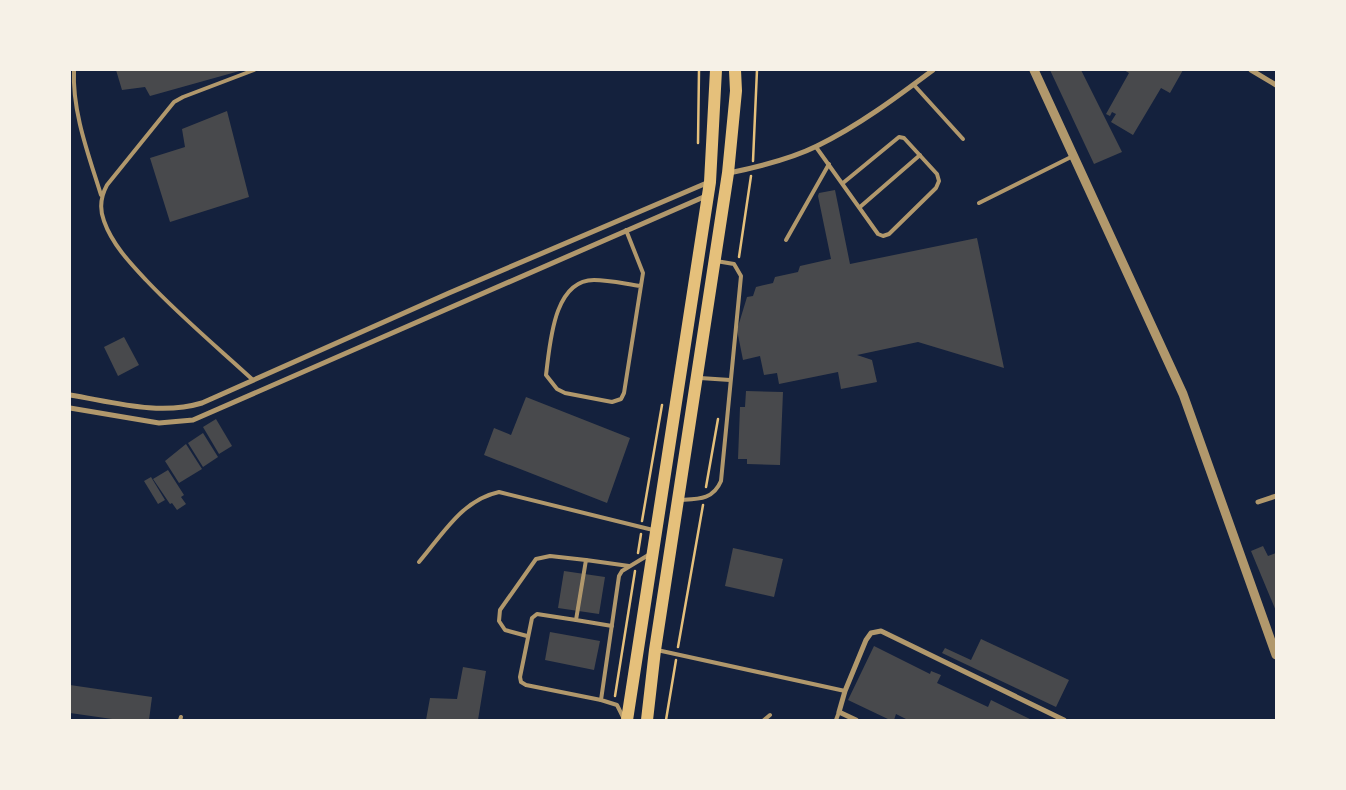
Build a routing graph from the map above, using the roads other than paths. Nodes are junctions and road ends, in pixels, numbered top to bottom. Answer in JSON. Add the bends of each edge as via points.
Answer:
{"nodes":[{"id":1,"x":74,"y":70,"type":"edge"},
{"id":2,"x":254,"y":70,"type":"edge"},
{"id":3,"x":716,"y":70,"type":"edge"},
{"id":4,"x":735,"y":70,"type":"edge"},
{"id":5,"x":933,"y":70,"type":"edge"},
{"id":6,"x":1034,"y":70,"type":"edge"},
{"id":7,"x":1251,"y":70,"type":"edge"},
{"id":8,"x":914,"y":85,"type":"junction"},
{"id":9,"x":1276,"y":85,"type":"edge"},
{"id":10,"x":962,"y":139,"type":"dead end"},
{"id":11,"x":816,"y":147,"type":"junction"},
{"id":12,"x":920,"y":155,"type":"junction"},
{"id":13,"x":1073,"y":156,"type":"junction"},
{"id":14,"x":829,"y":164,"type":"junction"},
{"id":15,"x":728,"y":173,"type":"junction"},
{"id":16,"x":710,"y":182,"type":"junction"},
{"id":17,"x":843,"y":183,"type":"junction"},
{"id":18,"x":101,"y":195,"type":"junction"},
{"id":19,"x":707,"y":196,"type":"junction"},
{"id":20,"x":979,"y":203,"type":"dead end"},
{"id":21,"x":860,"y":207,"type":"junction"},
{"id":22,"x":626,"y":230,"type":"junction"},
{"id":23,"x":786,"y":240,"type":"dead end"},
{"id":24,"x":716,"y":261,"type":"junction"},
{"id":25,"x":641,"y":286,"type":"junction"},
{"id":26,"x":698,"y":378,"type":"junction"},
{"id":27,"x":253,"y":380,"type":"junction"},
{"id":28,"x":730,"y":380,"type":"junction"},
{"id":29,"x":70,"y":394,"type":"edge"},
{"id":30,"x":70,"y":408,"type":"edge"},
{"id":31,"x":1276,"y":496,"type":"edge"},
{"id":32,"x":679,"y":500,"type":"junction"},
{"id":33,"x":1258,"y":502,"type":"dead end"},
{"id":34,"x":658,"y":531,"type":"junction"},
{"id":35,"x":654,"y":552,"type":"junction"},
{"id":36,"x":586,"y":560,"type":"junction"},
{"id":37,"x":419,"y":562,"type":"dead end"},
{"id":38,"x":630,"y":566,"type":"junction"},
{"id":39,"x":576,"y":620,"type":"junction"},
{"id":40,"x":612,"y":626,"type":"junction"},
{"id":41,"x":527,"y":636,"type":"junction"},
{"id":42,"x":655,"y":650,"type":"junction"},
{"id":43,"x":1276,"y":655,"type":"edge"},
{"id":44,"x":845,"y":691,"type":"junction"},
{"id":45,"x":601,"y":700,"type":"junction"},
{"id":46,"x":839,"y":712,"type":"junction"},
{"id":47,"x":770,"y":715,"type":"dead end"},
{"id":48,"x":648,"y":717,"type":"edge"},
{"id":49,"x":625,"y":720,"type":"edge"},
{"id":50,"x":764,"y":720,"type":"edge"},
{"id":51,"x":836,"y":720,"type":"edge"},
{"id":52,"x":856,"y":720,"type":"edge"},
{"id":53,"x":1064,"y":720,"type":"edge"}],
"edges":[{"from":1,"to":18,"type":"lane","via":[[76,99]]},
{"from":2,"to":18,"type":"lane","via":[[174,102]]},
{"from":3,"to":16,"type":"highway"},
{"from":4,"to":15,"type":"highway"},
{"from":5,"to":8,"type":"street"},
{"from":6,"to":13,"type":"street"},
{"from":7,"to":9,"type":"street"},
{"from":8,"to":10,"type":"lane"},
{"from":8,"to":11,"type":"street"},
{"from":11,"to":14,"type":"lane"},
{"from":11,"to":15,"type":"street"},
{"from":12,"to":17,"type":"lane","via":[[899,137]]},
{"from":12,"to":21,"type":"lane"},
{"from":12,"to":21,"type":"lane","via":[[938,174],[939,181],[936,188],[889,234],[878,234]]},
{"from":13,"to":20,"type":"lane"},
{"from":13,"to":43,"type":"street","via":[[1183,394]]},
{"from":14,"to":17,"type":"lane"},
{"from":14,"to":23,"type":"lane"},
{"from":15,"to":24,"type":"highway"},
{"from":16,"to":19,"type":"highway"},
{"from":16,"to":27,"type":"street"},
{"from":17,"to":21,"type":"lane"},
{"from":18,"to":27,"type":"lane","via":[[104,221],[118,248],[172,308]]},
{"from":19,"to":22,"type":"street"},
{"from":19,"to":34,"type":"highway"},
{"from":22,"to":25,"type":"lane","via":[[643,273]]},
{"from":22,"to":30,"type":"street","via":[[193,420],[159,423]]},
{"from":24,"to":26,"type":"highway"},
{"from":24,"to":28,"type":"lane","via":[[737,267],[741,281]]},
{"from":25,"to":25,"type":"lane","via":[[621,399],[612,402],[557,389],[546,375],[558,307],[565,294],[583,282],[594,280]]},
{"from":26,"to":28,"type":"lane"},
{"from":26,"to":32,"type":"highway"},
{"from":27,"to":29,"type":"street","via":[[202,403],[174,409]]},
{"from":28,"to":32,"type":"lane","via":[[721,481],[713,494]]},
{"from":31,"to":33,"type":"street"},
{"from":32,"to":42,"type":"highway"},
{"from":34,"to":35,"type":"highway"},
{"from":34,"to":37,"type":"lane","via":[[499,492],[468,504]]},
{"from":35,"to":38,"type":"lane"},
{"from":35,"to":49,"type":"highway"},
{"from":36,"to":38,"type":"lane"},
{"from":36,"to":39,"type":"lane"},
{"from":36,"to":41,"type":"lane","via":[[550,556],[536,559],[500,610],[499,621],[505,630]]},
{"from":38,"to":40,"type":"lane","via":[[619,576]]},
{"from":39,"to":40,"type":"lane"},
{"from":39,"to":41,"type":"lane","via":[[537,614],[530,623]]},
{"from":40,"to":45,"type":"lane"},
{"from":41,"to":45,"type":"lane","via":[[520,677],[526,686]]},
{"from":42,"to":44,"type":"lane"},
{"from":42,"to":48,"type":"highway"},
{"from":44,"to":46,"type":"street"},
{"from":44,"to":53,"type":"street","via":[[866,640],[871,633],[881,631]]},
{"from":45,"to":49,"type":"lane","via":[[619,707]]},
{"from":46,"to":51,"type":"lane"},
{"from":46,"to":52,"type":"street"},
{"from":47,"to":50,"type":"lane"}]}
